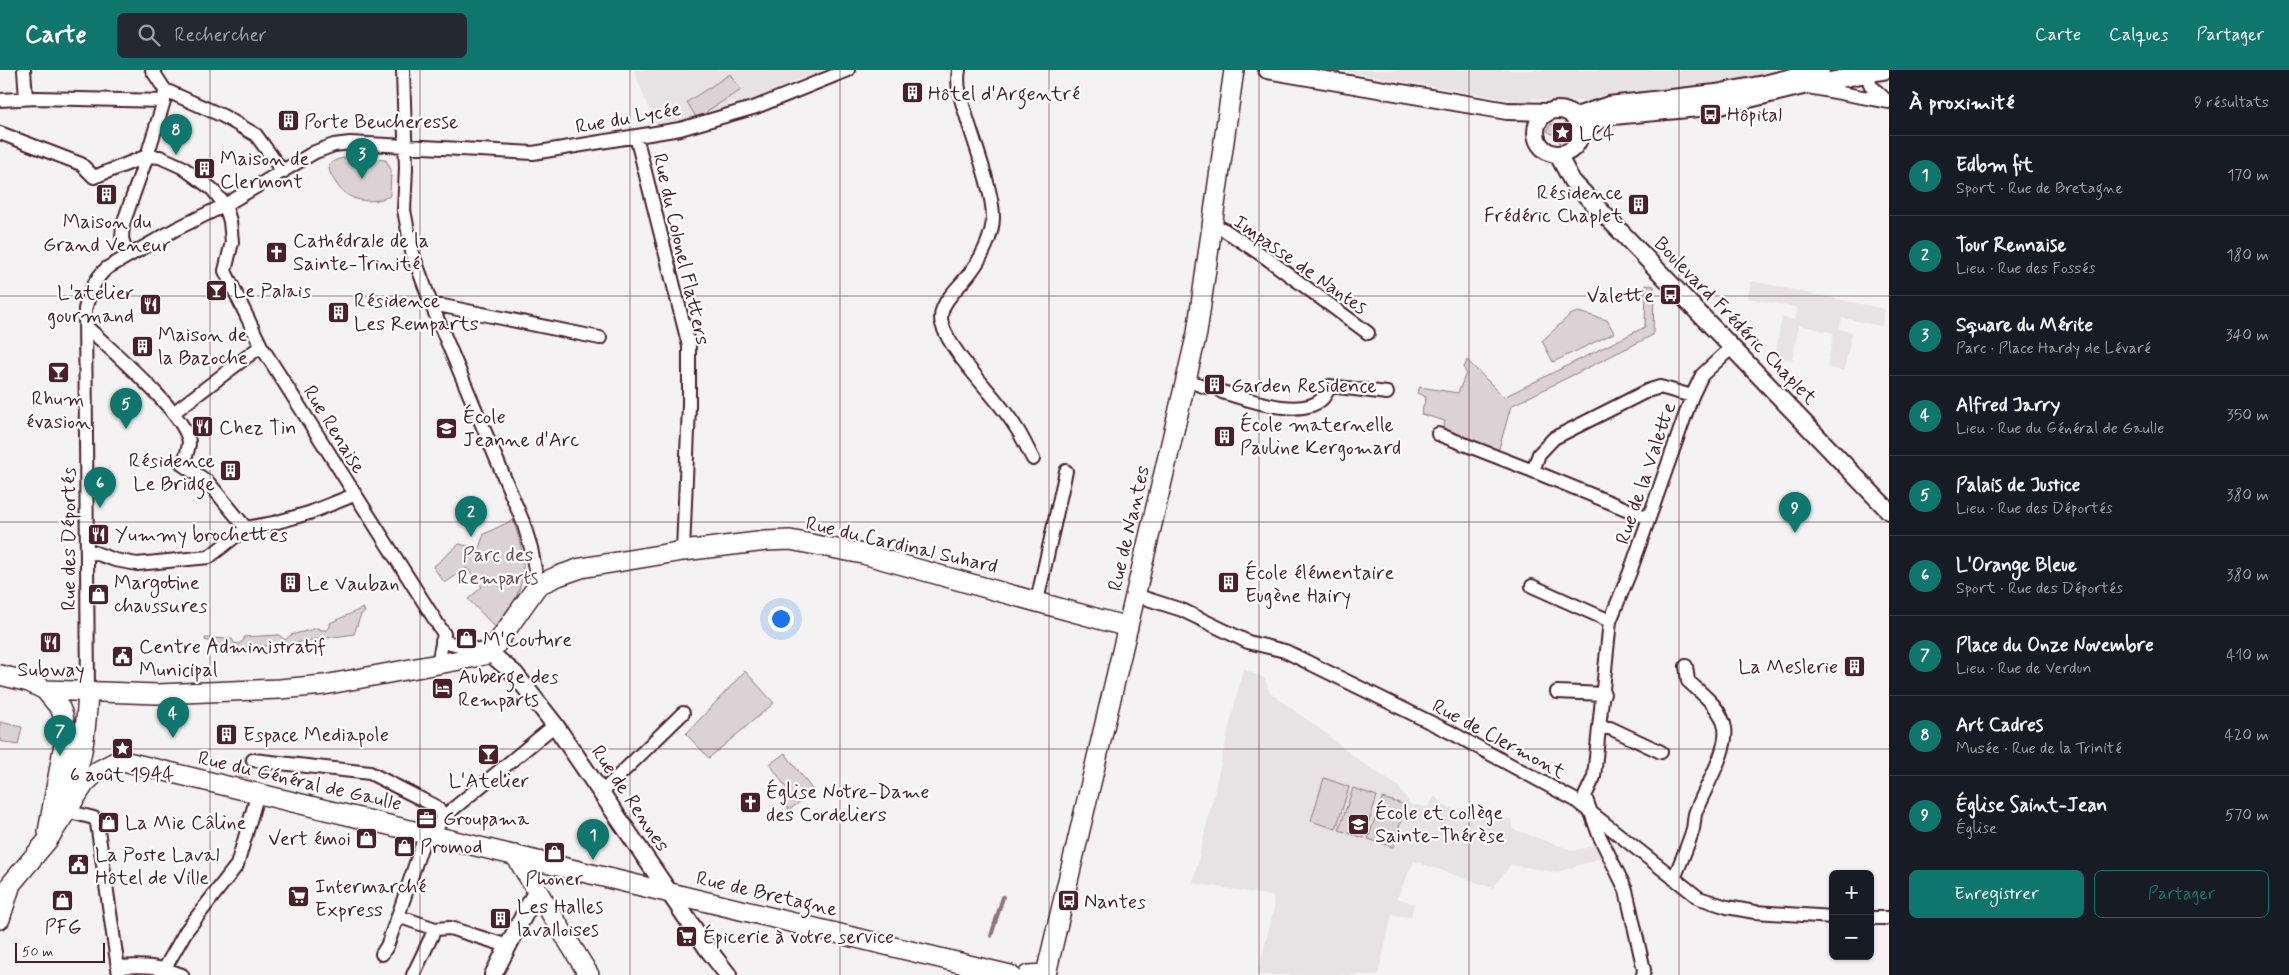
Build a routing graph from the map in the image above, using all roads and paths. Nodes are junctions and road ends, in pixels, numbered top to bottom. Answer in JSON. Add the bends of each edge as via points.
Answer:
{"nodes":[{"id":1,"x":24,"y":70,"type":"edge"},
{"id":2,"x":152,"y":70,"type":"edge"},
{"id":3,"x":403,"y":70,"type":"edge"},
{"id":4,"x":848,"y":70,"type":"edge"},
{"id":5,"x":959,"y":70,"type":"edge"},
{"id":6,"x":1234,"y":70,"type":"edge"},
{"id":7,"x":1267,"y":70,"type":"edge"},
{"id":8,"x":1820,"y":70,"type":"edge"},
{"id":9,"x":1888,"y":70,"type":"edge"},
{"id":10,"x":1858,"y":74,"type":"edge"},
{"id":11,"x":1803,"y":86,"type":"junction"},
{"id":12,"x":1854,"y":95,"type":"junction"},
{"id":13,"x":165,"y":96,"type":"junction"},
{"id":14,"x":26,"y":98,"type":"junction"},
{"id":15,"x":0,"y":100,"type":"edge"},
{"id":16,"x":1888,"y":101,"type":"edge"},
{"id":17,"x":1507,"y":111,"type":"junction"},
{"id":18,"x":1548,"y":112,"type":"junction"},
{"id":19,"x":1573,"y":117,"type":"junction"},
{"id":20,"x":1536,"y":129,"type":"junction"},
{"id":21,"x":0,"y":133,"type":"edge"},
{"id":22,"x":1580,"y":134,"type":"junction"},
{"id":23,"x":636,"y":136,"type":"junction"},
{"id":24,"x":406,"y":146,"type":"junction"},
{"id":25,"x":1558,"y":155,"type":"junction"},
{"id":26,"x":147,"y":156,"type":"junction"},
{"id":27,"x":283,"y":172,"type":"junction"},
{"id":28,"x":225,"y":205,"type":"junction"},
{"id":29,"x":1212,"y":226,"type":"junction"},
{"id":30,"x":127,"y":256,"type":"junction"},
{"id":31,"x":432,"y":306,"type":"junction"},
{"id":32,"x":85,"y":325,"type":"junction"},
{"id":33,"x":1368,"y":333,"type":"dead end"},
{"id":34,"x":600,"y":338,"type":"dead end"},
{"id":35,"x":261,"y":346,"type":"junction"},
{"id":36,"x":1732,"y":347,"type":"junction"},
{"id":37,"x":1186,"y":380,"type":"junction"},
{"id":38,"x":1206,"y":387,"type":"dead end"},
{"id":39,"x":1222,"y":392,"type":"dead end"},
{"id":40,"x":1387,"y":393,"type":"dead end"},
{"id":41,"x":1692,"y":396,"type":"junction"},
{"id":42,"x":173,"y":413,"type":"junction"},
{"id":43,"x":1438,"y":434,"type":"dead end"},
{"id":44,"x":1033,"y":459,"type":"dead end"},
{"id":45,"x":1066,"y":471,"type":"dead end"},
{"id":46,"x":1533,"y":471,"type":"junction"},
{"id":47,"x":354,"y":494,"type":"junction"},
{"id":48,"x":1889,"y":511,"type":"edge"},
{"id":49,"x":1648,"y":518,"type":"junction"},
{"id":50,"x":246,"y":528,"type":"junction"},
{"id":51,"x":87,"y":550,"type":"junction"},
{"id":52,"x":683,"y":551,"type":"junction"},
{"id":53,"x":538,"y":585,"type":"junction"},
{"id":54,"x":1532,"y":586,"type":"dead end"},
{"id":55,"x":1136,"y":595,"type":"junction"},
{"id":56,"x":1037,"y":601,"type":"junction"},
{"id":57,"x":1610,"y":622,"type":"junction"},
{"id":58,"x":1128,"y":626,"type":"junction"},
{"id":59,"x":442,"y":641,"type":"junction"},
{"id":60,"x":490,"y":653,"type":"junction"},
{"id":61,"x":438,"y":663,"type":"junction"},
{"id":62,"x":1686,"y":666,"type":"dead end"},
{"id":63,"x":0,"y":675,"type":"edge"},
{"id":64,"x":45,"y":690,"type":"junction"},
{"id":65,"x":88,"y":692,"type":"junction"},
{"id":66,"x":1557,"y":692,"type":"dead end"},
{"id":67,"x":1604,"y":694,"type":"junction"},
{"id":68,"x":683,"y":713,"type":"dead end"},
{"id":69,"x":555,"y":725,"type":"junction"},
{"id":70,"x":1600,"y":728,"type":"junction"},
{"id":71,"x":1661,"y":752,"type":"dead end"},
{"id":72,"x":253,"y":760,"type":"dead end"},
{"id":73,"x":247,"y":787,"type":"junction"},
{"id":74,"x":602,"y":792,"type":"junction"},
{"id":75,"x":1591,"y":811,"type":"junction"},
{"id":76,"x":59,"y":814,"type":"junction"},
{"id":77,"x":434,"y":829,"type":"junction"},
{"id":78,"x":515,"y":855,"type":"junction"},
{"id":79,"x":1674,"y":879,"type":"junction"},
{"id":80,"x":536,"y":892,"type":"junction"},
{"id":81,"x":671,"y":894,"type":"junction"},
{"id":82,"x":398,"y":916,"type":"junction"},
{"id":83,"x":1829,"y":917,"type":"edge"},
{"id":84,"x":1874,"y":918,"type":"edge"},
{"id":85,"x":1889,"y":918,"type":"edge"},
{"id":86,"x":0,"y":919,"type":"edge"},
{"id":87,"x":435,"y":929,"type":"junction"},
{"id":88,"x":508,"y":946,"type":"junction"},
{"id":89,"x":382,"y":954,"type":"dead end"},
{"id":90,"x":119,"y":971,"type":"edge"},
{"id":91,"x":163,"y":971,"type":"edge"},
{"id":92,"x":182,"y":975,"type":"edge"},
{"id":93,"x":413,"y":975,"type":"edge"},
{"id":94,"x":493,"y":975,"type":"edge"},
{"id":95,"x":589,"y":975,"type":"edge"},
{"id":96,"x":728,"y":975,"type":"edge"},
{"id":97,"x":1010,"y":975,"type":"edge"},
{"id":98,"x":1041,"y":975,"type":"edge"},
{"id":99,"x":1643,"y":975,"type":"edge"}],
"edges":[{"from":1,"to":14,"type":"street"},
{"from":2,"to":13,"type":"street"},
{"from":3,"to":24,"type":"street"},
{"from":4,"to":23,"type":"street","name":"Rue du Lycée","via":[[756,107],[680,128]]},
{"from":5,"to":44,"type":"street","via":[[957,79],[961,98],[990,195],[992,233],[971,272],[941,310],[941,322],[949,341],[1015,426]]},
{"from":6,"to":29,"type":"main road","name":"Rue de Nantes"},
{"from":7,"to":17,"type":"street"},
{"from":8,"to":19,"type":"street","via":[[1716,93],[1609,105]]},
{"from":9,"to":10,"type":"street"},
{"from":10,"to":11,"type":"street"},
{"from":10,"to":12,"type":"street"},
{"from":10,"to":16,"type":"street"},
{"from":11,"to":12,"type":"street"},
{"from":11,"to":22,"type":"street","via":[[1720,106],[1613,116],[1599,120]]},
{"from":12,"to":16,"type":"street"},
{"from":13,"to":14,"type":"street"},
{"from":13,"to":26,"type":"street"},
{"from":13,"to":27,"type":"street","via":[[223,116],[256,135]]},
{"from":14,"to":15,"type":"street"},
{"from":17,"to":18,"type":"street"},
{"from":17,"to":20,"type":"street"},
{"from":18,"to":19,"type":"street","via":[[1560,110]]},
{"from":18,"to":20,"type":"street"},
{"from":19,"to":22,"type":"street"},
{"from":20,"to":25,"type":"street","via":[[1542,148]]},
{"from":21,"to":26,"type":"street","via":[[81,164],[94,177]]},
{"from":22,"to":25,"type":"street","via":[[1570,151]]},
{"from":23,"to":24,"type":"street","name":"Rue du Lycée","via":[[534,153]]},
{"from":23,"to":52,"type":"street","name":"Rue du Colonel Flatters","via":[[689,346]]},
{"from":24,"to":27,"type":"street","name":"Rue du Lycée","via":[[334,144]]},
{"from":24,"to":31,"type":"street","via":[[404,210],[412,252]]},
{"from":25,"to":36,"type":"street","name":"Boulevard Frédéric Chaplet","via":[[1572,181]]},
{"from":26,"to":28,"type":"street","via":[[160,157],[182,166],[212,189]]},
{"from":26,"to":30,"type":"street","via":[[123,224],[122,238]]},
{"from":27,"to":28,"type":"street","name":"Rue du Lycée"},
{"from":28,"to":30,"type":"street","name":"Rue des Déportés"},
{"from":28,"to":35,"type":"street","name":"Rue Renaise","via":[[232,242],[224,271]]},
{"from":29,"to":33,"type":"street","name":"Impasse de Nantes","via":[[1223,229],[1265,257]]},
{"from":29,"to":37,"type":"main road","name":"Rue de Nantes","via":[[1202,306]]},
{"from":30,"to":32,"type":"street","name":"Rue des Déportés","via":[[99,275],[85,309]]},
{"from":31,"to":34,"type":"street"},
{"from":31,"to":53,"type":"street","via":[[523,522],[532,548]]},
{"from":32,"to":42,"type":"street"},
{"from":32,"to":51,"type":"street","name":"Rue des Déportés"},
{"from":35,"to":42,"type":"street"},
{"from":35,"to":47,"type":"street","name":"Rue Renaise"},
{"from":36,"to":41,"type":"street","name":"Rue de la Valette","via":[[1702,376]]},
{"from":36,"to":48,"type":"street","name":"Boulevard Frédéric Chaplet"},
{"from":37,"to":38,"type":"street"},
{"from":37,"to":55,"type":"main road","name":"Rue de Nantes"},
{"from":39,"to":40,"type":"street","via":[[1260,404],[1299,409],[1321,400],[1330,386]]},
{"from":41,"to":46,"type":"street","via":[[1660,387],[1647,391],[1554,438],[1540,454]]},
{"from":41,"to":49,"type":"street","name":"Rue de la Valette"},
{"from":42,"to":50,"type":"street","via":[[189,444],[183,465],[208,482]]},
{"from":43,"to":46,"type":"street"},
{"from":45,"to":56,"type":"street"},
{"from":46,"to":49,"type":"street"},
{"from":47,"to":50,"type":"street","via":[[300,515]]},
{"from":47,"to":59,"type":"street","name":"Rue Renaise","via":[[444,634]]},
{"from":49,"to":57,"type":"street","name":"Rue de la Valette"},
{"from":50,"to":51,"type":"street","via":[[209,557],[137,564]]},
{"from":51,"to":65,"type":"street","name":"Rue des Déportés"},
{"from":52,"to":53,"type":"main road","name":"Rue du Cardinal Suhard","via":[[581,568]]},
{"from":52,"to":56,"type":"main road","name":"Rue du Cardinal Suhard","via":[[790,540],[863,554]]},
{"from":53,"to":60,"type":"main road"},
{"from":54,"to":57,"type":"street"},
{"from":55,"to":58,"type":"main road","name":"Rue de Nantes"},
{"from":55,"to":75,"type":"street","name":"Rue de Clermont","via":[[1182,610],[1248,642],[1285,651],[1452,733]]},
{"from":56,"to":58,"type":"main road","name":"Rue du Cardinal Suhard"},
{"from":57,"to":67,"type":"street","name":"Rue de la Valette"},
{"from":58,"to":98,"type":"main road","name":"Rue de Nantes"},
{"from":59,"to":60,"type":"street"},
{"from":59,"to":61,"type":"street","name":"Rue Renaise"},
{"from":60,"to":61,"type":"main road"},
{"from":60,"to":69,"type":"street","name":"Rue de Rennes","via":[[515,674]]},
{"from":61,"to":65,"type":"main road","via":[[324,685],[280,689],[158,694]]},
{"from":62,"to":79,"type":"street","via":[[1688,680],[1713,703],[1726,729],[1715,769],[1695,814],[1693,829]]},
{"from":63,"to":64,"type":"main road","via":[[29,682]]},
{"from":64,"to":65,"type":"main road"},
{"from":64,"to":76,"type":"main road","via":[[60,708],[66,726]]},
{"from":65,"to":76,"type":"main road","via":[[80,757]]},
{"from":66,"to":67,"type":"street"},
{"from":67,"to":70,"type":"street","name":"Rue de la Valette"},
{"from":68,"to":74,"type":"street"},
{"from":69,"to":74,"type":"street","name":"Rue de Rennes"},
{"from":69,"to":77,"type":"street"},
{"from":70,"to":71,"type":"street","via":[[1610,728]]},
{"from":70,"to":75,"type":"street","name":"Rue de la Valette","via":[[1594,777],[1585,796]]},
{"from":72,"to":77,"type":"street","via":[[370,773],[435,806],[440,811]]},
{"from":73,"to":76,"type":"main road","name":"Rue du Général de Gaulle","via":[[119,760],[98,771]]},
{"from":73,"to":77,"type":"main road","name":"Rue du Général de Gaulle"},
{"from":73,"to":91,"type":"street","via":[[237,865],[186,932]]},
{"from":74,"to":81,"type":"street","name":"Rue de Rennes"},
{"from":75,"to":79,"type":"street","name":"Rue de Clermont"},
{"from":75,"to":99,"type":"street","name":"Rue de la Valette","via":[[1626,890]]},
{"from":76,"to":86,"type":"main road","via":[[47,841],[11,884]]},
{"from":76,"to":90,"type":"street","via":[[94,818],[97,823]]},
{"from":77,"to":78,"type":"main road","name":"Rue du Général de Gaulle"},
{"from":77,"to":82,"type":"street"},
{"from":78,"to":80,"type":"main road"},
{"from":78,"to":81,"type":"main road","name":"Rue de Bretagne"},
{"from":79,"to":83,"type":"street","name":"Rue de Clermont","via":[[1699,898],[1727,907]]},
{"from":80,"to":88,"type":"street"},
{"from":80,"to":95,"type":"main road"},
{"from":81,"to":96,"type":"street","name":"Rue de Rennes"},
{"from":81,"to":97,"type":"main road","name":"Rue de Bretagne"},
{"from":82,"to":87,"type":"street"},
{"from":82,"to":89,"type":"street"},
{"from":84,"to":85,"type":"street"},
{"from":87,"to":88,"type":"street","via":[[450,928]]},
{"from":87,"to":93,"type":"street"},
{"from":88,"to":94,"type":"street"},
{"from":90,"to":91,"type":"street","via":[[146,964]]},
{"from":91,"to":92,"type":"street"}]}
